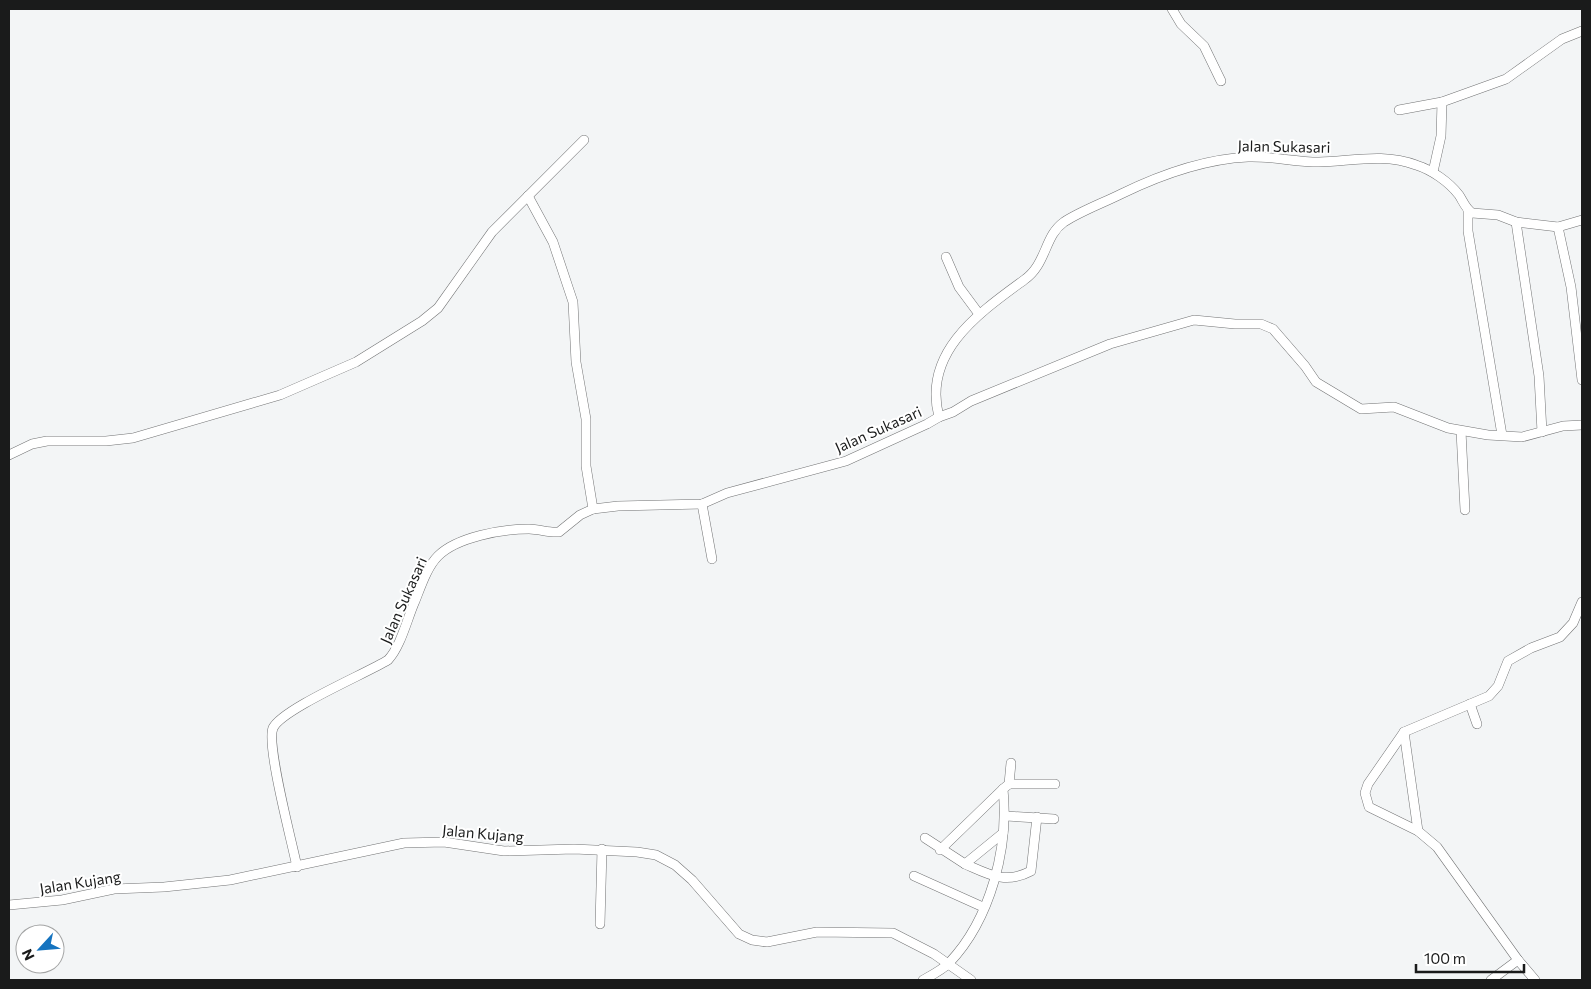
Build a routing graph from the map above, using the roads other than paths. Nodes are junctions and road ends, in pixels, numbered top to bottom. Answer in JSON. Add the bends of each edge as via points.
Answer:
{"nodes":[{"id":1,"x":1172,"y":9,"type":"edge"},
{"id":2,"x":1582,"y":31,"type":"edge"},
{"id":3,"x":1221,"y":80,"type":"dead end"},
{"id":4,"x":1442,"y":102,"type":"junction"},
{"id":5,"x":1399,"y":110,"type":"dead end"},
{"id":6,"x":584,"y":140,"type":"dead end"},
{"id":7,"x":1433,"y":172,"type":"junction"},
{"id":8,"x":528,"y":196,"type":"junction"},
{"id":9,"x":1468,"y":210,"type":"junction"},
{"id":10,"x":1582,"y":220,"type":"edge"},
{"id":11,"x":1516,"y":222,"type":"junction"},
{"id":12,"x":1558,"y":227,"type":"junction"},
{"id":13,"x":946,"y":257,"type":"dead end"},
{"id":14,"x":979,"y":314,"type":"junction"},
{"id":15,"x":1582,"y":380,"type":"edge"},
{"id":16,"x":939,"y":417,"type":"junction"},
{"id":17,"x":1582,"y":425,"type":"edge"},
{"id":18,"x":1461,"y":432,"type":"junction"},
{"id":19,"x":1542,"y":432,"type":"junction"},
{"id":20,"x":1502,"y":435,"type":"junction"},
{"id":21,"x":9,"y":455,"type":"edge"},
{"id":22,"x":702,"y":504,"type":"junction"},
{"id":23,"x":593,"y":509,"type":"junction"},
{"id":24,"x":1465,"y":510,"type":"dead end"},
{"id":25,"x":712,"y":559,"type":"dead end"},
{"id":26,"x":1582,"y":602,"type":"edge"},
{"id":27,"x":1470,"y":704,"type":"junction"},
{"id":28,"x":1477,"y":724,"type":"dead end"},
{"id":29,"x":1404,"y":732,"type":"junction"},
{"id":30,"x":1011,"y":763,"type":"dead end"},
{"id":31,"x":1056,"y":784,"type":"dead end"},
{"id":32,"x":1006,"y":786,"type":"junction"},
{"id":33,"x":1006,"y":816,"type":"junction"},
{"id":34,"x":1037,"y":818,"type":"junction"},
{"id":35,"x":1054,"y":819,"type":"dead end"},
{"id":36,"x":1418,"y":831,"type":"junction"},
{"id":37,"x":1003,"y":833,"type":"junction"},
{"id":38,"x":925,"y":838,"type":"dead end"},
{"id":39,"x":602,"y":849,"type":"junction"},
{"id":40,"x":940,"y":850,"type":"junction"},
{"id":41,"x":965,"y":864,"type":"junction"},
{"id":42,"x":297,"y":867,"type":"junction"},
{"id":43,"x":914,"y":876,"type":"dead end"},
{"id":44,"x":996,"y":878,"type":"junction"},
{"id":45,"x":9,"y":906,"type":"edge"},
{"id":46,"x":983,"y":907,"type":"junction"},
{"id":47,"x":600,"y":924,"type":"dead end"},
{"id":48,"x":1518,"y":960,"type":"junction"},
{"id":49,"x":948,"y":964,"type":"junction"},
{"id":50,"x":924,"y":980,"type":"edge"},
{"id":51,"x":971,"y":980,"type":"edge"},
{"id":52,"x":1491,"y":980,"type":"edge"},
{"id":53,"x":1535,"y":980,"type":"edge"}],
"edges":[{"from":1,"to":3,"type":"street","via":[[1180,24],[1204,46]]},
{"from":2,"to":4,"type":"street","via":[[1562,39],[1516,74]]},
{"from":4,"to":5,"type":"street"},
{"from":4,"to":7,"type":"street","via":[[1441,136]]},
{"from":6,"to":8,"type":"street"},
{"from":7,"to":9,"type":"street","name":"Jalan Sukasari","via":[[1451,186]]},
{"from":7,"to":14,"type":"street","name":"Jalan Sukasari","via":[[1381,157],[1318,162],[1249,157],[1168,173],[1140,183],[1063,223],[1056,229],[1035,272]]},
{"from":8,"to":21,"type":"street","via":[[487,237],[438,308],[348,366],[280,396],[133,438],[47,441]]},
{"from":8,"to":23,"type":"street","via":[[553,242],[573,302],[576,362],[586,419],[586,466]]},
{"from":9,"to":11,"type":"street","via":[[1503,216]]},
{"from":9,"to":20,"type":"street","via":[[1468,230]]},
{"from":10,"to":12,"type":"street"},
{"from":11,"to":12,"type":"street"},
{"from":11,"to":19,"type":"street","via":[[1539,376]]},
{"from":12,"to":15,"type":"street","via":[[1571,287]]},
{"from":13,"to":14,"type":"street","via":[[959,287]]},
{"from":14,"to":16,"type":"street","name":"Jalan Sukasari","via":[[954,340],[943,365],[935,392]]},
{"from":16,"to":18,"type":"street","via":[[1110,344],[1204,319],[1260,324],[1273,329],[1316,382],[1351,405],[1361,409],[1404,410]]},
{"from":16,"to":22,"type":"street","name":"Jalan Sukasari","via":[[846,461]]},
{"from":17,"to":19,"type":"street"},
{"from":18,"to":20,"type":"street"},
{"from":18,"to":24,"type":"street"},
{"from":19,"to":20,"type":"street","via":[[1522,437]]},
{"from":22,"to":23,"type":"street","name":"Jalan Sukasari"},
{"from":22,"to":25,"type":"street"},
{"from":23,"to":42,"type":"street","name":"Jalan Sukasari","via":[[580,515],[560,532],[530,529],[489,534],[458,544],[439,555],[427,573],[397,648],[388,660],[290,712],[274,727],[276,774]]},
{"from":26,"to":27,"type":"street","via":[[1573,623],[1560,637],[1508,661],[1498,686],[1489,696]]},
{"from":27,"to":28,"type":"street"},
{"from":27,"to":29,"type":"street"},
{"from":29,"to":36,"type":"street"},
{"from":29,"to":36,"type":"street","via":[[1368,784],[1366,801],[1376,810]]},
{"from":30,"to":32,"type":"street"},
{"from":31,"to":32,"type":"street"},
{"from":32,"to":33,"type":"street"},
{"from":32,"to":40,"type":"street"},
{"from":33,"to":34,"type":"street"},
{"from":33,"to":37,"type":"street"},
{"from":34,"to":35,"type":"street"},
{"from":34,"to":44,"type":"street","via":[[1030,871]]},
{"from":36,"to":48,"type":"street","via":[[1437,848]]},
{"from":37,"to":41,"type":"street"},
{"from":37,"to":44,"type":"street"},
{"from":38,"to":40,"type":"street"},
{"from":39,"to":42,"type":"street","name":"Jalan Kujang","via":[[504,852],[463,844],[404,843]]},
{"from":39,"to":47,"type":"street"},
{"from":39,"to":49,"type":"street","name":"Jalan Kujang","via":[[656,855],[676,865],[739,934],[752,940],[767,942],[817,932],[893,933]]},
{"from":40,"to":41,"type":"street"},
{"from":41,"to":44,"type":"street"},
{"from":42,"to":45,"type":"street","name":"Jalan Kujang","via":[[200,884],[114,889],[62,900]]},
{"from":43,"to":46,"type":"street"},
{"from":44,"to":46,"type":"street"},
{"from":46,"to":49,"type":"street","via":[[966,941]]},
{"from":48,"to":52,"type":"street"},
{"from":48,"to":53,"type":"street"},
{"from":49,"to":50,"type":"street"},
{"from":49,"to":51,"type":"street","name":"Jalan Kujang"}]}
